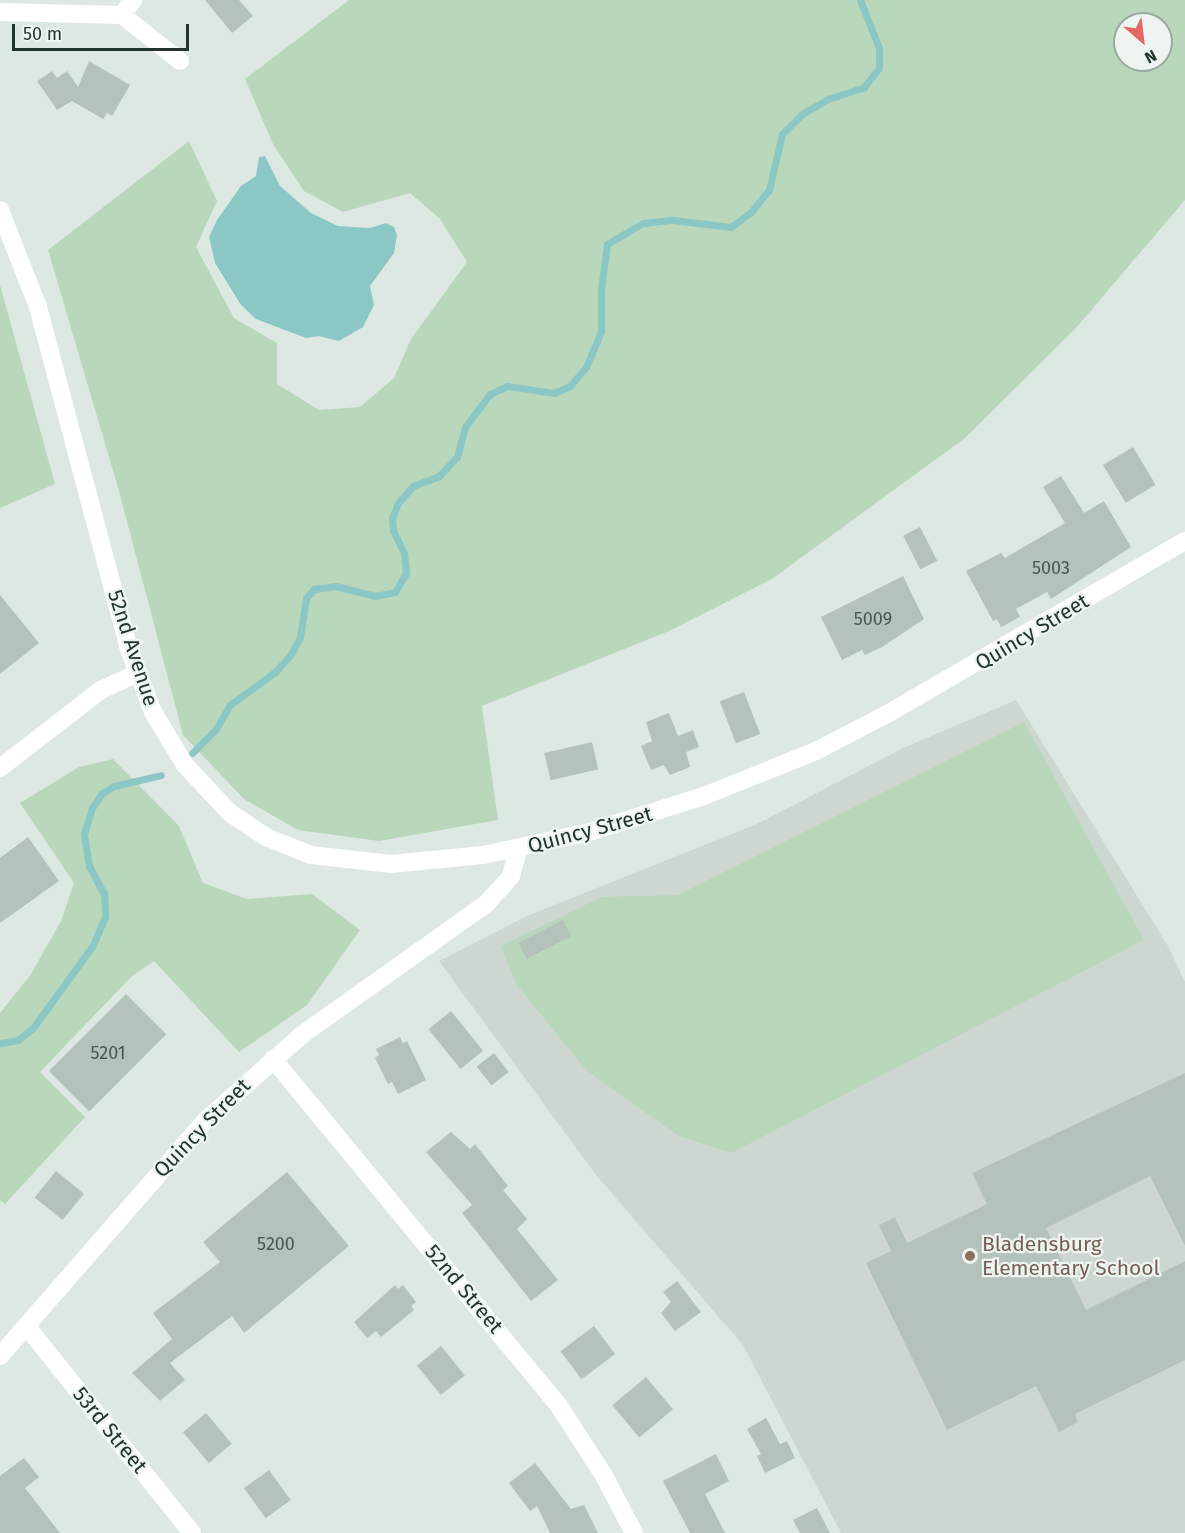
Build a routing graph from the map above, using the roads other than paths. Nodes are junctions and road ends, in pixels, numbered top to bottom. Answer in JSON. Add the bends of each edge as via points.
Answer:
{"nodes":[{"id":1,"x":133,"y":0,"type":"edge"},
{"id":2,"x":0,"y":12,"type":"edge"},
{"id":3,"x":122,"y":15,"type":"junction"},
{"id":4,"x":180,"y":61,"type":"dead end"},
{"id":5,"x":0,"y":211,"type":"edge"},
{"id":6,"x":1185,"y":541,"type":"edge"},
{"id":7,"x":137,"y":674,"type":"junction"},
{"id":8,"x":0,"y":768,"type":"edge"},
{"id":9,"x":518,"y":849,"type":"junction"},
{"id":10,"x":273,"y":1059,"type":"junction"},
{"id":11,"x":27,"y":1327,"type":"junction"},
{"id":12,"x":0,"y":1356,"type":"edge"},
{"id":13,"x":192,"y":1533,"type":"edge"},
{"id":14,"x":634,"y":1533,"type":"edge"}],
"edges":[{"from":1,"to":3,"type":"street"},
{"from":2,"to":3,"type":"street"},
{"from":3,"to":4,"type":"street"},
{"from":5,"to":7,"type":"street","name":"52nd Avenue","via":[[24,263],[38,307]]},
{"from":6,"to":9,"type":"street","name":"Quincy Street","via":[[967,670],[816,751],[660,811]]},
{"from":7,"to":8,"type":"street","via":[[101,690]]},
{"from":7,"to":9,"type":"street","name":"52nd Avenue","via":[[163,731],[185,765],[230,813],[266,837],[311,855],[361,863],[421,862]]},
{"from":9,"to":10,"type":"street","name":"Quincy Street","via":[[511,876],[487,903]]},
{"from":10,"to":11,"type":"street","name":"Quincy Street","via":[[205,1121]]},
{"from":10,"to":14,"type":"street","name":"52nd Street","via":[[557,1403],[603,1474]]},
{"from":11,"to":12,"type":"street","name":"Quincy Street"},
{"from":11,"to":13,"type":"street","name":"53rd Street"}]}
